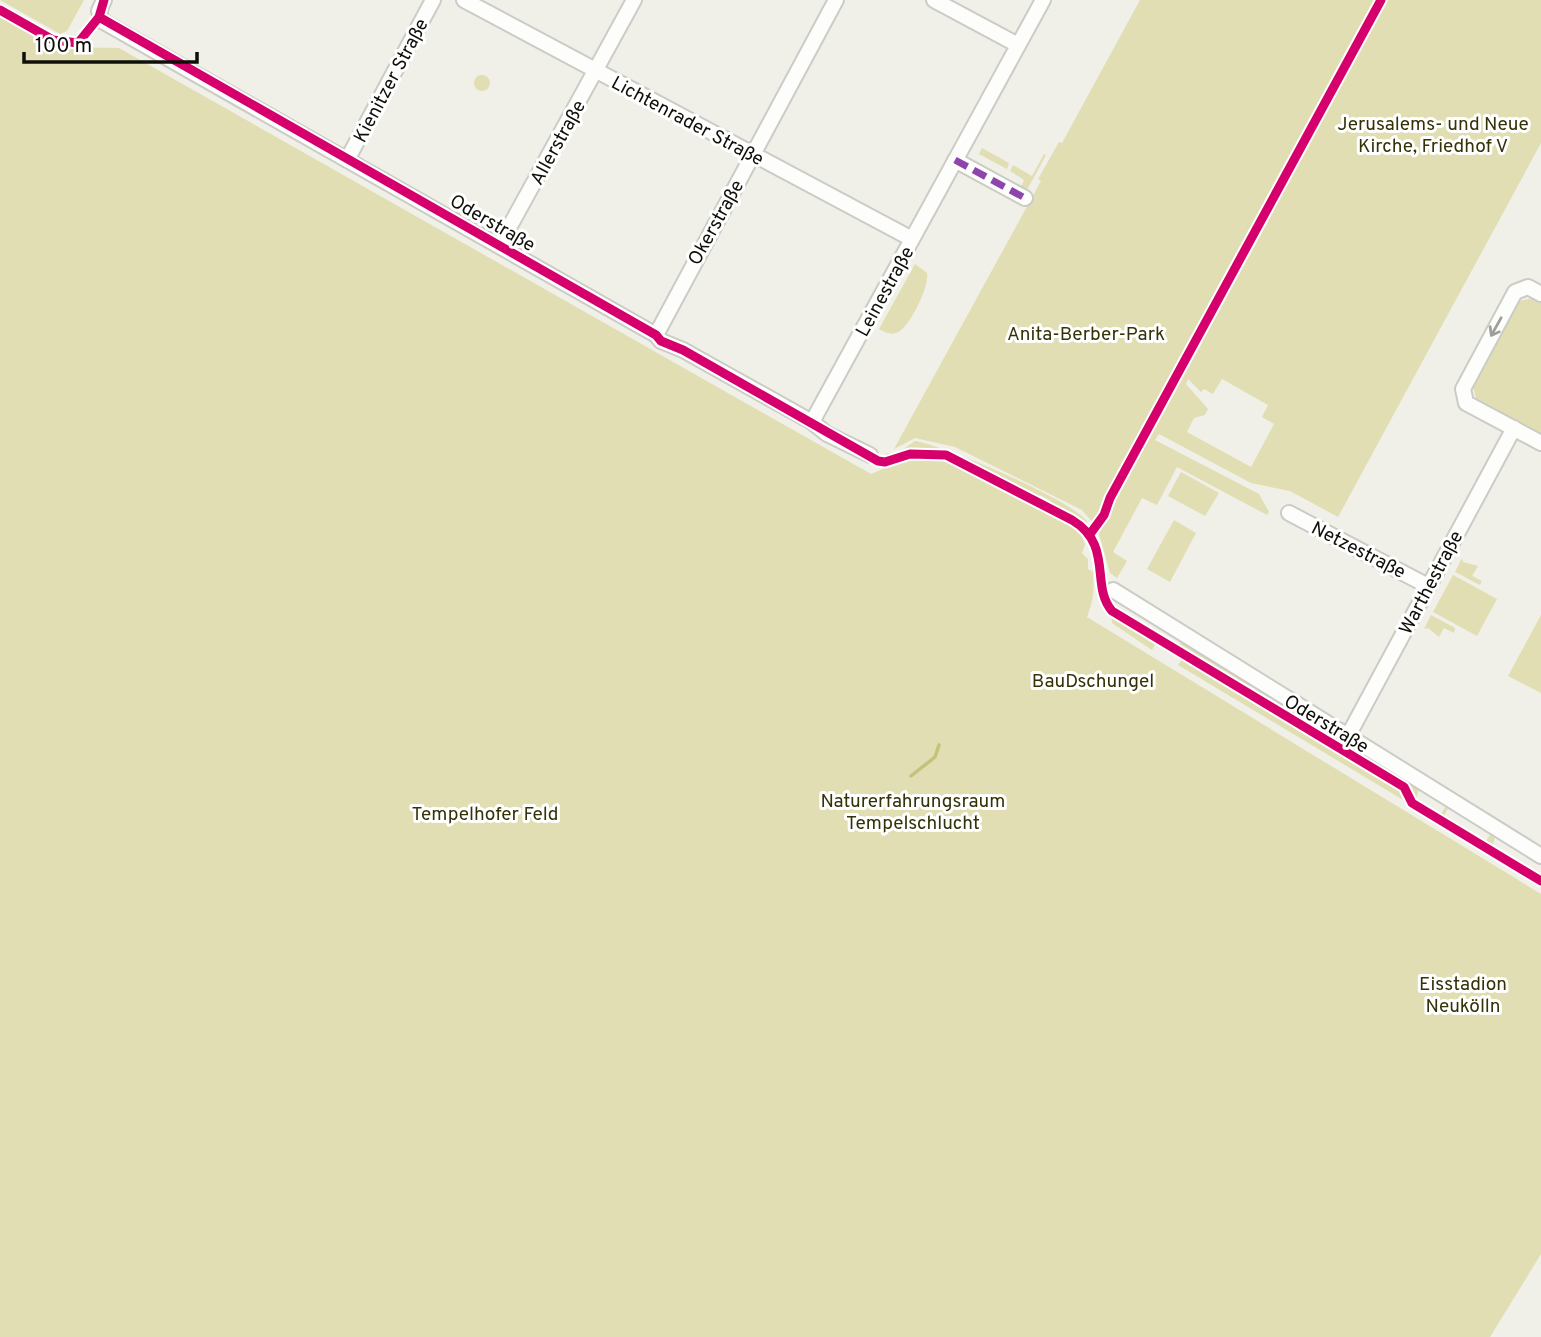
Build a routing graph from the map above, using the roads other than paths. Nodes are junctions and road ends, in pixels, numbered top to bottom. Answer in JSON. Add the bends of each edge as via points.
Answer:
{"nodes":[{"id":1,"x":104,"y":0,"type":"edge"},
{"id":2,"x":433,"y":0,"type":"edge"},
{"id":3,"x":464,"y":0,"type":"edge"},
{"id":4,"x":634,"y":0,"type":"edge"},
{"id":5,"x":836,"y":0,"type":"edge"},
{"id":6,"x":934,"y":0,"type":"edge"},
{"id":7,"x":1043,"y":0,"type":"edge"},
{"id":8,"x":1018,"y":46,"type":"junction"},
{"id":9,"x":596,"y":70,"type":"junction"},
{"id":10,"x":752,"y":154,"type":"junction"},
{"id":11,"x":347,"y":160,"type":"junction"},
{"id":12,"x":956,"y":160,"type":"junction"},
{"id":13,"x":1026,"y":198,"type":"dead end"},
{"id":14,"x":912,"y":239,"type":"junction"},
{"id":15,"x":499,"y":246,"type":"junction"},
{"id":16,"x":1541,"y":294,"type":"edge"},
{"id":17,"x":656,"y":335,"type":"junction"},
{"id":18,"x":812,"y":422,"type":"junction"},
{"id":19,"x":1514,"y":428,"type":"junction"},
{"id":20,"x":1541,"y":443,"type":"edge"},
{"id":21,"x":870,"y":455,"type":"dead end"},
{"id":22,"x":1289,"y":513,"type":"dead end"},
{"id":23,"x":1428,"y":586,"type":"junction"},
{"id":24,"x":1113,"y":590,"type":"dead end"},
{"id":25,"x":1348,"y":736,"type":"junction"},
{"id":26,"x":1541,"y":856,"type":"edge"}],
"edges":[{"from":1,"to":11,"type":"street","name":"Oderstraße","via":[[99,17]]},
{"from":2,"to":11,"type":"street","name":"Kienitzer Straße"},
{"from":3,"to":9,"type":"street","name":"Lichtenrader Straße"},
{"from":4,"to":9,"type":"street","name":"Allerstraße"},
{"from":5,"to":10,"type":"street","name":"Okerstraße"},
{"from":6,"to":8,"type":"street"},
{"from":7,"to":8,"type":"street","name":"Leinestraße"},
{"from":8,"to":12,"type":"street","name":"Leinestraße"},
{"from":9,"to":10,"type":"street","name":"Lichtenrader Straße"},
{"from":9,"to":15,"type":"street","name":"Allerstraße"},
{"from":10,"to":14,"type":"street","name":"Lichtenrader Straße"},
{"from":10,"to":17,"type":"street","name":"Okerstraße"},
{"from":11,"to":15,"type":"street","name":"Oderstraße"},
{"from":12,"to":13,"type":"street"},
{"from":12,"to":14,"type":"street","name":"Leinestraße"},
{"from":14,"to":18,"type":"street","name":"Leinestraße"},
{"from":15,"to":17,"type":"street","name":"Oderstraße"},
{"from":16,"to":19,"type":"street","one_way":true,"via":[[1528,287],[1515,292],[1463,388],[1466,402]]},
{"from":17,"to":18,"type":"street","name":"Oderstraße","via":[[666,333],[682,350]]},
{"from":18,"to":21,"type":"street","name":"Oderstraße"},
{"from":19,"to":20,"type":"street"},
{"from":19,"to":23,"type":"street","name":"Warthestraße"},
{"from":22,"to":23,"type":"street","name":"Netzestraße"},
{"from":23,"to":25,"type":"street","name":"Warthestraße"},
{"from":24,"to":25,"type":"street","name":"Oderstraße"},
{"from":25,"to":26,"type":"street","name":"Oderstraße"}]}
